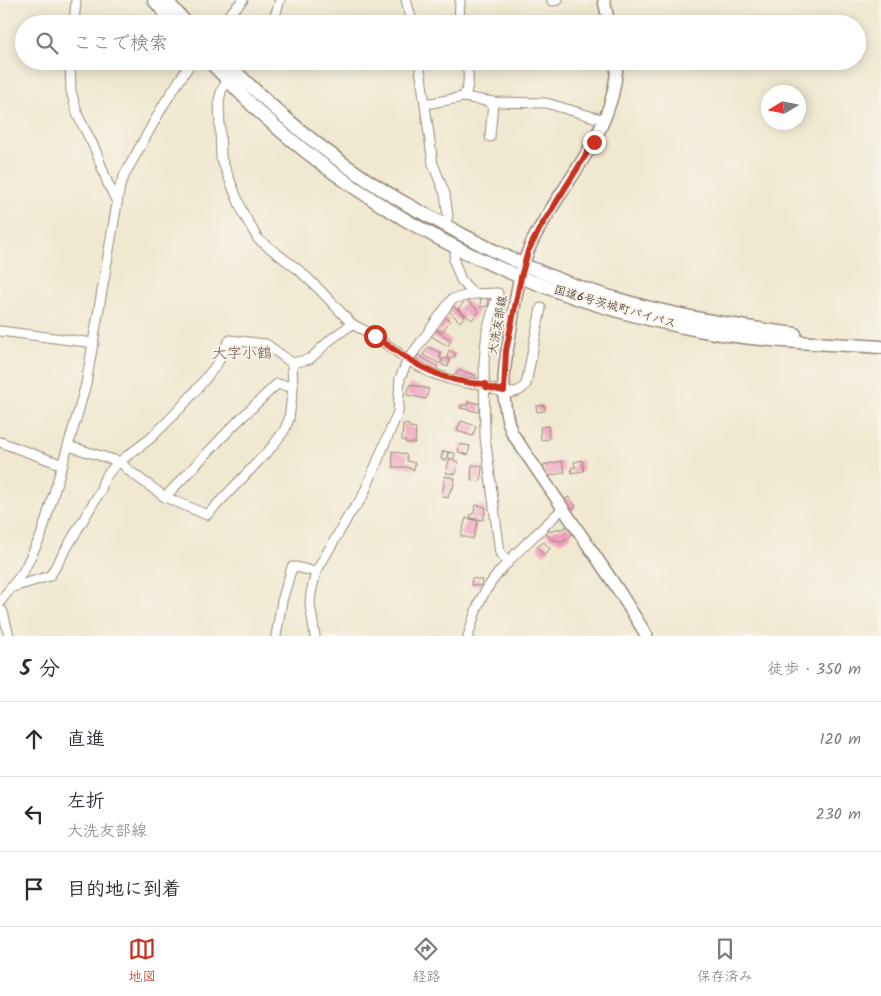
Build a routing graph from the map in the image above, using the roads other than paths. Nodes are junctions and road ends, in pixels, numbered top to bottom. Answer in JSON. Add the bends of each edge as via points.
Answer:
{"nodes":[{"id":1,"x":76,"y":0,"type":"edge"},
{"id":2,"x":154,"y":0,"type":"edge"},
{"id":3,"x":166,"y":0,"type":"edge"},
{"id":4,"x":243,"y":0,"type":"edge"},
{"id":5,"x":280,"y":0,"type":"edge"},
{"id":6,"x":406,"y":0,"type":"edge"},
{"id":7,"x":460,"y":0,"type":"edge"},
{"id":8,"x":604,"y":0,"type":"edge"},
{"id":9,"x":75,"y":15,"type":"edge"},
{"id":10,"x":166,"y":15,"type":"edge"},
{"id":11,"x":179,"y":15,"type":"edge"},
{"id":12,"x":229,"y":15,"type":"edge"},
{"id":13,"x":275,"y":15,"type":"edge"},
{"id":14,"x":410,"y":15,"type":"edge"},
{"id":15,"x":459,"y":15,"type":"edge"},
{"id":16,"x":607,"y":15,"type":"edge"},
{"id":17,"x":70,"y":70,"type":"edge"},
{"id":18,"x":186,"y":70,"type":"edge"},
{"id":19,"x":420,"y":70,"type":"edge"},
{"id":20,"x":468,"y":70,"type":"edge"},
{"id":21,"x":616,"y":70,"type":"edge"},
{"id":22,"x":235,"y":71,"type":"edge"},
{"id":23,"x":463,"y":97,"type":"junction"},
{"id":24,"x":493,"y":102,"type":"junction"},
{"id":25,"x":426,"y":104,"type":"junction"},
{"id":26,"x":604,"y":120,"type":"junction"},
{"id":27,"x":490,"y":137,"type":"dead end"},
{"id":28,"x":117,"y":202,"type":"junction"},
{"id":29,"x":445,"y":225,"type":"junction"},
{"id":30,"x":456,"y":248,"type":"junction"},
{"id":31,"x":523,"y":271,"type":"junction"},
{"id":32,"x":461,"y":280,"type":"junction"},
{"id":33,"x":474,"y":294,"type":"junction"},
{"id":34,"x":452,"y":299,"type":"junction"},
{"id":35,"x":541,"y":308,"type":"dead end"},
{"id":36,"x":352,"y":324,"type":"junction"},
{"id":37,"x":0,"y":332,"type":"edge"},
{"id":38,"x":94,"y":344,"type":"junction"},
{"id":39,"x":881,"y":346,"type":"edge"},
{"id":40,"x":408,"y":360,"type":"junction"},
{"id":41,"x":292,"y":363,"type":"junction"},
{"id":42,"x":486,"y":386,"type":"junction"},
{"id":43,"x":293,"y":387,"type":"junction"},
{"id":44,"x":504,"y":391,"type":"junction"},
{"id":45,"x":0,"y":442,"type":"edge"},
{"id":46,"x":68,"y":446,"type":"junction"},
{"id":47,"x":121,"y":462,"type":"junction"},
{"id":48,"x":63,"y":465,"type":"junction"},
{"id":49,"x":165,"y":497,"type":"junction"},
{"id":50,"x":562,"y":509,"type":"junction"},
{"id":51,"x":508,"y":563,"type":"junction"},
{"id":52,"x":316,"y":572,"type":"junction"},
{"id":53,"x":13,"y":587,"type":"junction"},
{"id":54,"x":0,"y":602,"type":"edge"},
{"id":55,"x":0,"y":609,"type":"edge"},
{"id":56,"x":8,"y":636,"type":"edge"},
{"id":57,"x":276,"y":636,"type":"edge"},
{"id":58,"x":315,"y":636,"type":"edge"},
{"id":59,"x":468,"y":636,"type":"edge"},
{"id":60,"x":647,"y":636,"type":"edge"}],
"edges":[{"from":1,"to":9,"type":"street"},
{"from":2,"to":10,"type":"highway"},
{"from":3,"to":11,"type":"highway"},
{"from":4,"to":12,"type":"street"},
{"from":5,"to":13,"type":"street"},
{"from":6,"to":14,"type":"street"},
{"from":7,"to":15,"type":"street"},
{"from":8,"to":16,"type":"main road"},
{"from":17,"to":28,"type":"street","via":[[71,91],[78,116],[96,149]]},
{"from":18,"to":28,"type":"street","via":[[125,174]]},
{"from":19,"to":25,"type":"street"},
{"from":20,"to":23,"type":"street"},
{"from":21,"to":26,"type":"main road","name":"大洗友部線"},
{"from":22,"to":29,"type":"highway","name":"国道6号茨城町バイパス","via":[[333,156],[407,205]]},
{"from":22,"to":30,"type":"highway","name":"国道6号茨城町バイパス","via":[[257,110],[339,176]]},
{"from":22,"to":36,"type":"street","via":[[219,100],[221,158],[243,213],[258,238],[321,290]]},
{"from":23,"to":24,"type":"street"},
{"from":23,"to":25,"type":"street"},
{"from":24,"to":26,"type":"street","via":[[546,102]]},
{"from":24,"to":27,"type":"street"},
{"from":25,"to":29,"type":"street","via":[[433,164],[445,194],[448,216]]},
{"from":26,"to":31,"type":"main road","name":"大洗友部線","via":[[580,166],[540,228],[528,251]]},
{"from":28,"to":38,"type":"street"},
{"from":29,"to":31,"type":"highway","name":"国道6号茨城町バイパス","via":[[500,254]]},
{"from":30,"to":31,"type":"highway","name":"国道6号茨城町バイパス"},
{"from":30,"to":32,"type":"street","via":[[454,261]]},
{"from":31,"to":39,"type":"highway","name":"国道6号茨城町バイパス","via":[[588,302],[704,331],[793,342]]},
{"from":31,"to":44,"type":"main road","name":"大洗友部線","via":[[506,351]]},
{"from":32,"to":33,"type":"street"},
{"from":32,"to":34,"type":"street"},
{"from":33,"to":34,"type":"street"},
{"from":33,"to":42,"type":"street","via":[[498,293],[487,330]]},
{"from":34,"to":40,"type":"street"},
{"from":35,"to":44,"type":"street","via":[[526,384],[518,392]]},
{"from":36,"to":40,"type":"street"},
{"from":36,"to":41,"type":"street","via":[[310,359]]},
{"from":37,"to":38,"type":"street"},
{"from":38,"to":46,"type":"street"},
{"from":40,"to":42,"type":"street","via":[[449,379]]},
{"from":40,"to":52,"type":"street","via":[[400,378],[398,412],[362,498]]},
{"from":41,"to":43,"type":"street"},
{"from":41,"to":47,"type":"street","via":[[266,344],[230,340],[219,361],[178,410]]},
{"from":42,"to":44,"type":"street"},
{"from":42,"to":51,"type":"street","via":[[487,457],[500,553]]},
{"from":43,"to":49,"type":"street","via":[[277,384]]},
{"from":43,"to":49,"type":"street","via":[[284,431],[207,515]]},
{"from":44,"to":50,"type":"main road","name":"大洗友部線","via":[[507,423]]},
{"from":45,"to":48,"type":"street"},
{"from":46,"to":47,"type":"street"},
{"from":46,"to":48,"type":"street"},
{"from":47,"to":49,"type":"street"},
{"from":47,"to":53,"type":"street","via":[[102,481],[101,490],[50,576]]},
{"from":48,"to":53,"type":"street","via":[[32,558]]},
{"from":50,"to":51,"type":"street"},
{"from":50,"to":60,"type":"main road","name":"大洗友部線"},
{"from":51,"to":59,"type":"street","via":[[481,598]]},
{"from":52,"to":57,"type":"street","via":[[292,567]]},
{"from":52,"to":58,"type":"street","via":[[310,593]]},
{"from":53,"to":54,"type":"street"},
{"from":55,"to":56,"type":"street"}]}
